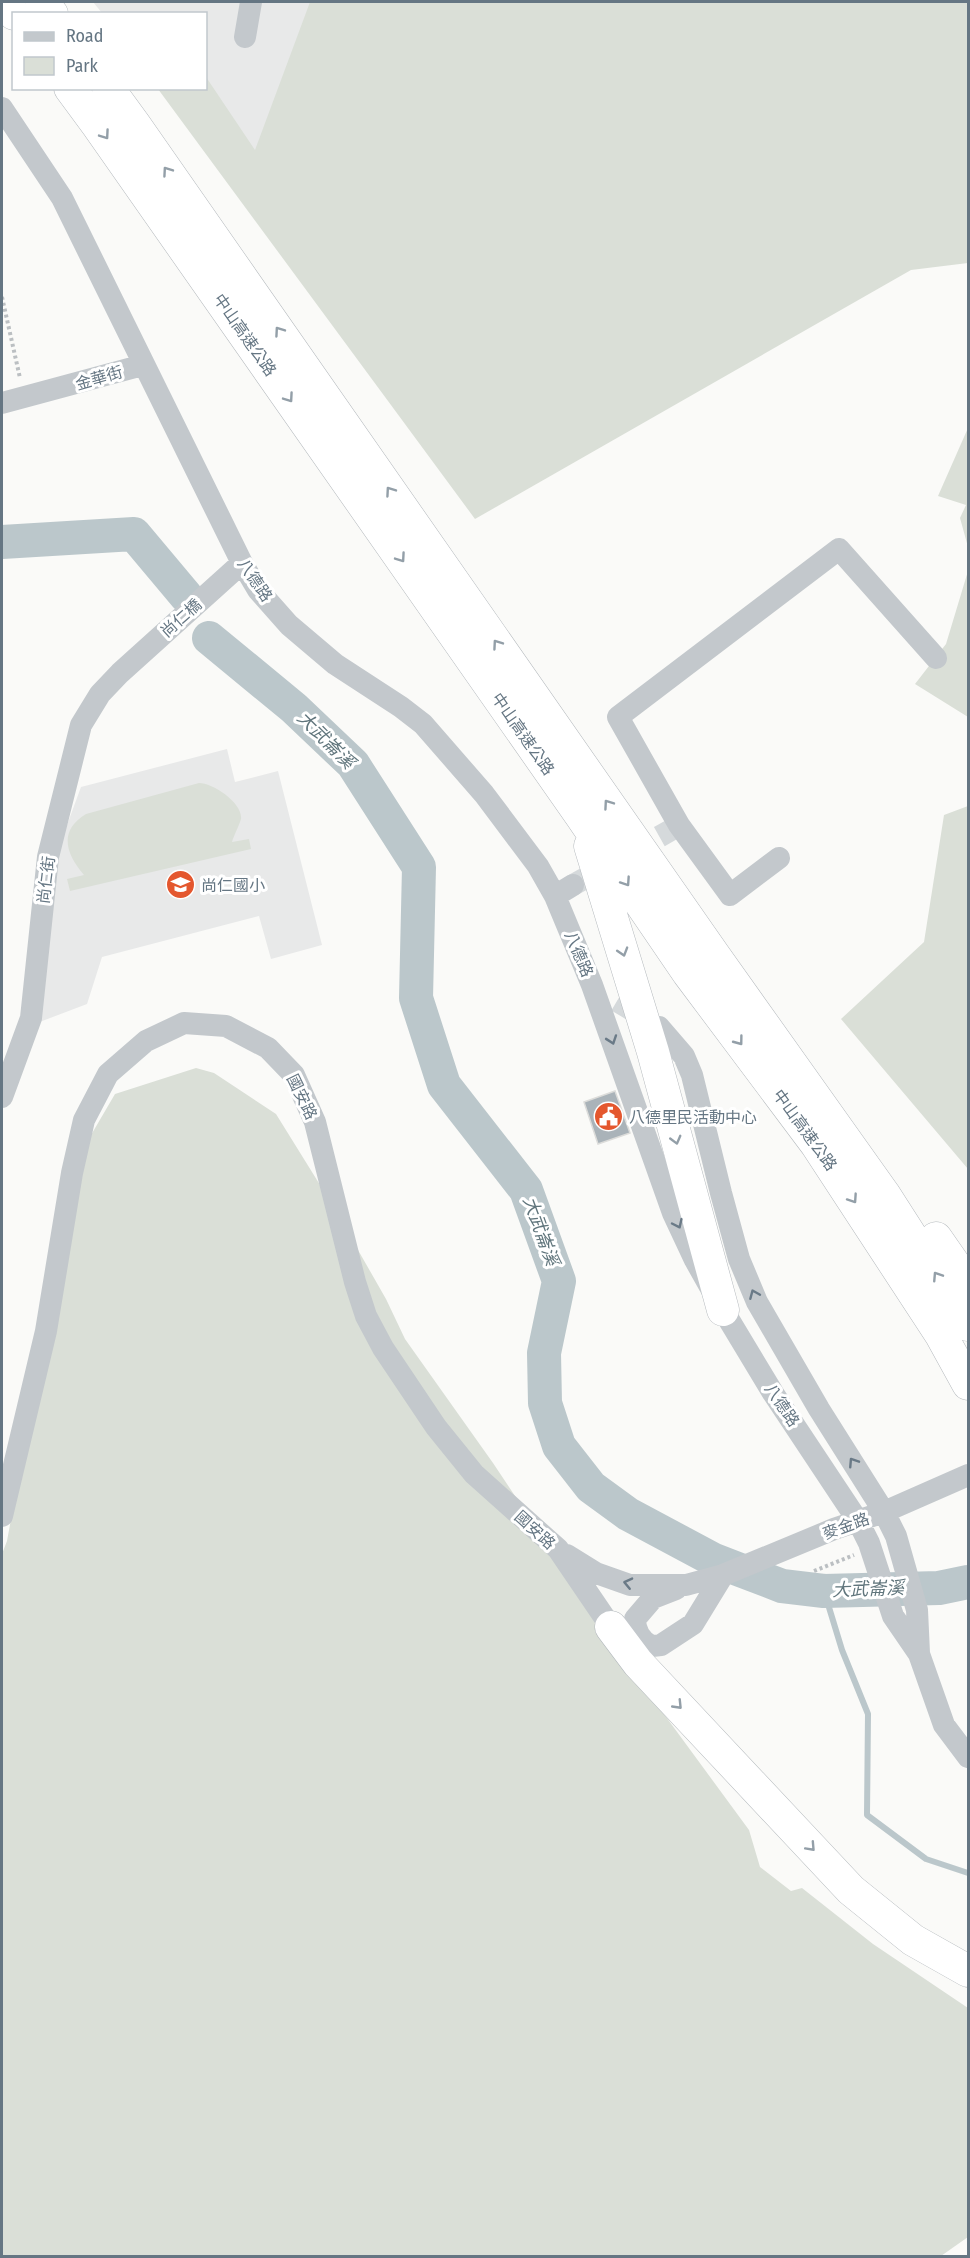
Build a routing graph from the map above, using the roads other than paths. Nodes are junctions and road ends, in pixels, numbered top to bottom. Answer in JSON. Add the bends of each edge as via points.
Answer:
{"nodes":[{"id":1,"x":251,"y":2,"type":"edge"},
{"id":2,"x":245,"y":37,"type":"dead end"},
{"id":3,"x":71,"y":90,"type":"edge"},
{"id":4,"x":110,"y":90,"type":"edge"},
{"id":5,"x":2,"y":108,"type":"edge"},
{"id":6,"x":143,"y":365,"type":"junction"},
{"id":7,"x":2,"y":403,"type":"edge"},
{"id":8,"x":242,"y":563,"type":"junction"},
{"id":9,"x":936,"y":658,"type":"dead end"},
{"id":10,"x":120,"y":673,"type":"joint"},
{"id":11,"x":581,"y":816,"type":"junction"},
{"id":12,"x":779,"y":858,"type":"dead end"},
{"id":13,"x":714,"y":955,"type":"junction"},
{"id":14,"x":592,"y":985,"type":"junction"},
{"id":15,"x":617,"y":1001,"type":"tunnel mouth"},
{"id":16,"x":659,"y":1026,"type":"tunnel mouth"},
{"id":17,"x":2,"y":1097,"type":"edge"},
{"id":18,"x":969,"y":1280,"type":"edge"},
{"id":19,"x":723,"y":1310,"type":"junction"},
{"id":20,"x":969,"y":1325,"type":"edge"},
{"id":21,"x":969,"y":1384,"type":"edge"},
{"id":22,"x":969,"y":1475,"type":"edge"},
{"id":23,"x":884,"y":1512,"type":"junction"},
{"id":24,"x":2,"y":1516,"type":"edge"},
{"id":25,"x":858,"y":1521,"type":"junction"},
{"id":26,"x":558,"y":1550,"type":"junction"},
{"id":27,"x":723,"y":1575,"type":"junction"},
{"id":28,"x":686,"y":1585,"type":"junction"},
{"id":29,"x":633,"y":1639,"type":"junction"},
{"id":30,"x":919,"y":1654,"type":"junction"},
{"id":31,"x":969,"y":1757,"type":"edge"},
{"id":32,"x":969,"y":1971,"type":"edge"}],
"edges":[{"from":1,"to":2,"type":"street"},
{"from":3,"to":11,"type":"highway","name":"中山高速公路","one_way":true},
{"from":13,"to":4,"type":"highway","name":"中山高速公路","one_way":true},
{"from":5,"to":6,"type":"street","name":"八德路","via":[[62,198]]},
{"from":6,"to":7,"type":"street","name":"金華街"},
{"from":6,"to":8,"type":"street","name":"八德路"},
{"from":8,"to":10,"type":"street","name":"尚仁橋"},
{"from":8,"to":14,"type":"street","name":"八德路","via":[[258,590],[289,625],[335,664],[423,724],[484,794],[538,866],[564,891]]},
{"from":9,"to":12,"type":"street","via":[[839,549],[618,717],[675,827],[730,895]]},
{"from":10,"to":17,"type":"street","name":"尚仁街","via":[[100,694],[81,725],[48,857],[31,1018]]},
{"from":11,"to":19,"type":"highway","one_way":true,"via":[[653,1052]]},
{"from":11,"to":21,"type":"highway","name":"中山高速公路","one_way":true,"via":[[688,973],[816,1144]]},
{"from":13,"to":18,"type":"highway","via":[[810,1060]]},
{"from":20,"to":13,"type":"highway","name":"中山高速公路","one_way":true,"via":[[884,1194]]},
{"from":14,"to":15,"type":"street","name":"八德路"},
{"from":14,"to":19,"type":"street","name":"八德路","one_way":true,"via":[[673,1213]]},
{"from":23,"to":16,"type":"street","name":"八德路","one_way":true,"via":[[757,1302],[724,1204],[692,1075],[684,1056]]},
{"from":19,"to":25,"type":"street","name":"八德路","via":[[773,1394]]},
{"from":22,"to":23,"type":"street","name":"麥金路"},
{"from":23,"to":25,"type":"street","name":"麥金路"},
{"from":23,"to":30,"type":"street","name":"八德路","via":[[896,1536],[917,1610]]},
{"from":24,"to":26,"type":"street","name":"國安路","via":[[46,1330],[84,1120],[108,1074],[146,1041],[184,1023],[226,1026],[268,1048],[294,1075],[315,1122],[358,1293],[383,1348],[436,1427],[474,1474]]},
{"from":25,"to":27,"type":"street","name":"麥金路"},
{"from":25,"to":30,"type":"street","name":"八德路","via":[[893,1616]]},
{"from":28,"to":26,"type":"street","name":"麥金路","one_way":true,"via":[[630,1585],[596,1573]]},
{"from":26,"to":29,"type":"street","name":"國安路"},
{"from":27,"to":28,"type":"street","name":"麥金路"},
{"from":27,"to":29,"type":"street","via":[[693,1624],[662,1645]]},
{"from":28,"to":29,"type":"street","via":[[653,1598]]},
{"from":29,"to":32,"type":"highway","one_way":true,"via":[[851,1890],[913,1940]]},
{"from":30,"to":31,"type":"street","via":[[944,1725]]}]}
